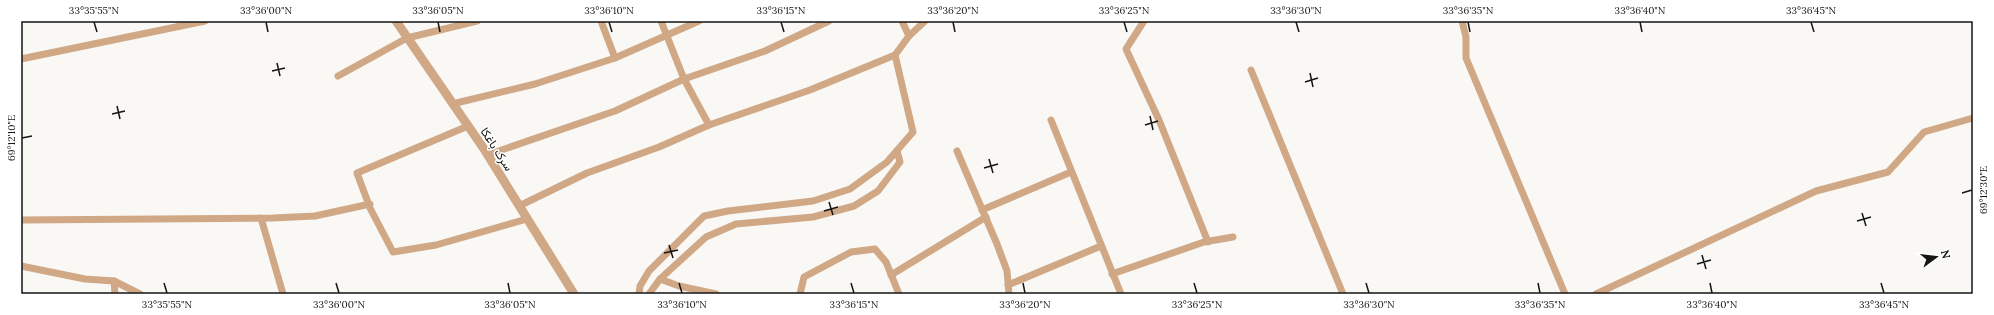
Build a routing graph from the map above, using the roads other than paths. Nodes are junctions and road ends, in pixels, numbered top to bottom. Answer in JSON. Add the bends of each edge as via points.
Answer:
{"nodes":[{"id":1,"x":206,"y":21,"type":"edge"},
{"id":2,"x":396,"y":21,"type":"edge"},
{"id":3,"x":477,"y":21,"type":"edge"},
{"id":4,"x":601,"y":21,"type":"edge"},
{"id":5,"x":661,"y":21,"type":"edge"},
{"id":6,"x":699,"y":21,"type":"edge"},
{"id":7,"x":829,"y":21,"type":"edge"},
{"id":8,"x":902,"y":21,"type":"edge"},
{"id":9,"x":925,"y":21,"type":"edge"},
{"id":10,"x":1144,"y":21,"type":"edge"},
{"id":11,"x":1462,"y":21,"type":"edge"},
{"id":12,"x":668,"y":35,"type":"junction"},
{"id":13,"x":909,"y":36,"type":"junction"},
{"id":14,"x":407,"y":38,"type":"junction"},
{"id":15,"x":895,"y":55,"type":"junction"},
{"id":16,"x":615,"y":58,"type":"junction"},
{"id":17,"x":21,"y":59,"type":"edge"},
{"id":18,"x":1250,"y":70,"type":"dead end"},
{"id":19,"x":338,"y":76,"type":"dead end"},
{"id":20,"x":684,"y":79,"type":"junction"},
{"id":21,"x":452,"y":104,"type":"junction"},
{"id":22,"x":1973,"y":118,"type":"edge"},
{"id":23,"x":1051,"y":120,"type":"dead end"},
{"id":24,"x":709,"y":125,"type":"junction"},
{"id":25,"x":468,"y":126,"type":"junction"},
{"id":26,"x":897,"y":151,"type":"junction"},
{"id":27,"x":957,"y":151,"type":"dead end"},
{"id":28,"x":487,"y":155,"type":"junction"},
{"id":29,"x":1071,"y":172,"type":"junction"},
{"id":30,"x":370,"y":204,"type":"junction"},
{"id":31,"x":519,"y":206,"type":"junction"},
{"id":32,"x":982,"y":210,"type":"junction"},
{"id":33,"x":986,"y":217,"type":"junction"},
{"id":34,"x":261,"y":218,"type":"junction"},
{"id":35,"x":527,"y":219,"type":"junction"},
{"id":36,"x":21,"y":220,"type":"edge"},
{"id":37,"x":1233,"y":237,"type":"dead end"},
{"id":38,"x":1208,"y":242,"type":"junction"},
{"id":39,"x":1101,"y":246,"type":"junction"},
{"id":40,"x":21,"y":266,"type":"edge"},
{"id":41,"x":1112,"y":274,"type":"junction"},
{"id":42,"x":891,"y":275,"type":"junction"},
{"id":43,"x":660,"y":279,"type":"junction"},
{"id":44,"x":114,"y":281,"type":"junction"},
{"id":45,"x":1008,"y":284,"type":"junction"},
{"id":46,"x":115,"y":294,"type":"edge"},
{"id":47,"x":140,"y":294,"type":"edge"},
{"id":48,"x":283,"y":294,"type":"edge"},
{"id":49,"x":574,"y":294,"type":"edge"},
{"id":50,"x":639,"y":294,"type":"edge"},
{"id":51,"x":649,"y":294,"type":"edge"},
{"id":52,"x":716,"y":294,"type":"edge"},
{"id":53,"x":800,"y":294,"type":"edge"},
{"id":54,"x":899,"y":294,"type":"edge"},
{"id":55,"x":1009,"y":294,"type":"edge"},
{"id":56,"x":1121,"y":294,"type":"edge"},
{"id":57,"x":1343,"y":294,"type":"edge"},
{"id":58,"x":1565,"y":294,"type":"edge"},
{"id":59,"x":1596,"y":294,"type":"edge"}],
"edges":[{"from":1,"to":17,"type":"street"},
{"from":2,"to":14,"type":"street","name":"سرک باغکا"},
{"from":3,"to":14,"type":"street"},
{"from":4,"to":16,"type":"street"},
{"from":5,"to":12,"type":"street"},
{"from":6,"to":12,"type":"street"},
{"from":7,"to":20,"type":"street","via":[[765,51]]},
{"from":8,"to":13,"type":"street"},
{"from":9,"to":13,"type":"street"},
{"from":10,"to":38,"type":"street","via":[[1126,49],[1159,120]]},
{"from":11,"to":58,"type":"street","via":[[1466,37],[1466,58]]},
{"from":12,"to":16,"type":"street"},
{"from":12,"to":20,"type":"street"},
{"from":13,"to":15,"type":"street"},
{"from":14,"to":19,"type":"street"},
{"from":14,"to":21,"type":"street","name":"سرک باغکا"},
{"from":15,"to":24,"type":"street","via":[[810,90]]},
{"from":15,"to":26,"type":"street","via":[[913,132]]},
{"from":16,"to":21,"type":"street","via":[[535,84]]},
{"from":18,"to":57,"type":"street"},
{"from":20,"to":24,"type":"street"},
{"from":20,"to":28,"type":"street","via":[[615,111]]},
{"from":21,"to":25,"type":"street","name":"سرک باغکا"},
{"from":22,"to":59,"type":"street","via":[[1924,132],[1888,172],[1816,191]]},
{"from":23,"to":29,"type":"street"},
{"from":24,"to":31,"type":"street","via":[[660,147],[587,173]]},
{"from":25,"to":28,"type":"street","name":"سرک باغکا"},
{"from":25,"to":30,"type":"street","via":[[357,173]]},
{"from":26,"to":43,"type":"street","via":[[900,162],[878,191],[854,206],[813,217],[736,224],[706,237]]},
{"from":26,"to":50,"type":"street","via":[[888,162],[850,189],[813,201],[704,216],[649,272],[640,286]]},
{"from":27,"to":32,"type":"street"},
{"from":28,"to":31,"type":"street","name":"سرک باغکا"},
{"from":29,"to":32,"type":"street"},
{"from":29,"to":39,"type":"street"},
{"from":30,"to":34,"type":"street","via":[[315,216]]},
{"from":30,"to":35,"type":"street","via":[[393,252],[436,245]]},
{"from":31,"to":35,"type":"street","name":"سرک باغکا"},
{"from":32,"to":33,"type":"street"},
{"from":33,"to":42,"type":"street"},
{"from":33,"to":45,"type":"street","via":[[1007,271]]},
{"from":34,"to":36,"type":"street"},
{"from":34,"to":48,"type":"street"},
{"from":35,"to":49,"type":"street","name":"سرک باغکا"},
{"from":37,"to":38,"type":"street"},
{"from":38,"to":41,"type":"street"},
{"from":39,"to":41,"type":"street"},
{"from":39,"to":45,"type":"street"},
{"from":40,"to":44,"type":"street","via":[[85,279]]},
{"from":41,"to":56,"type":"street"},
{"from":42,"to":53,"type":"street","via":[[886,262],[875,249],[851,252],[804,277]]},
{"from":42,"to":54,"type":"street"},
{"from":43,"to":51,"type":"street"},
{"from":43,"to":52,"type":"street"},
{"from":44,"to":46,"type":"street"},
{"from":44,"to":47,"type":"street"},
{"from":45,"to":55,"type":"street"}]}
